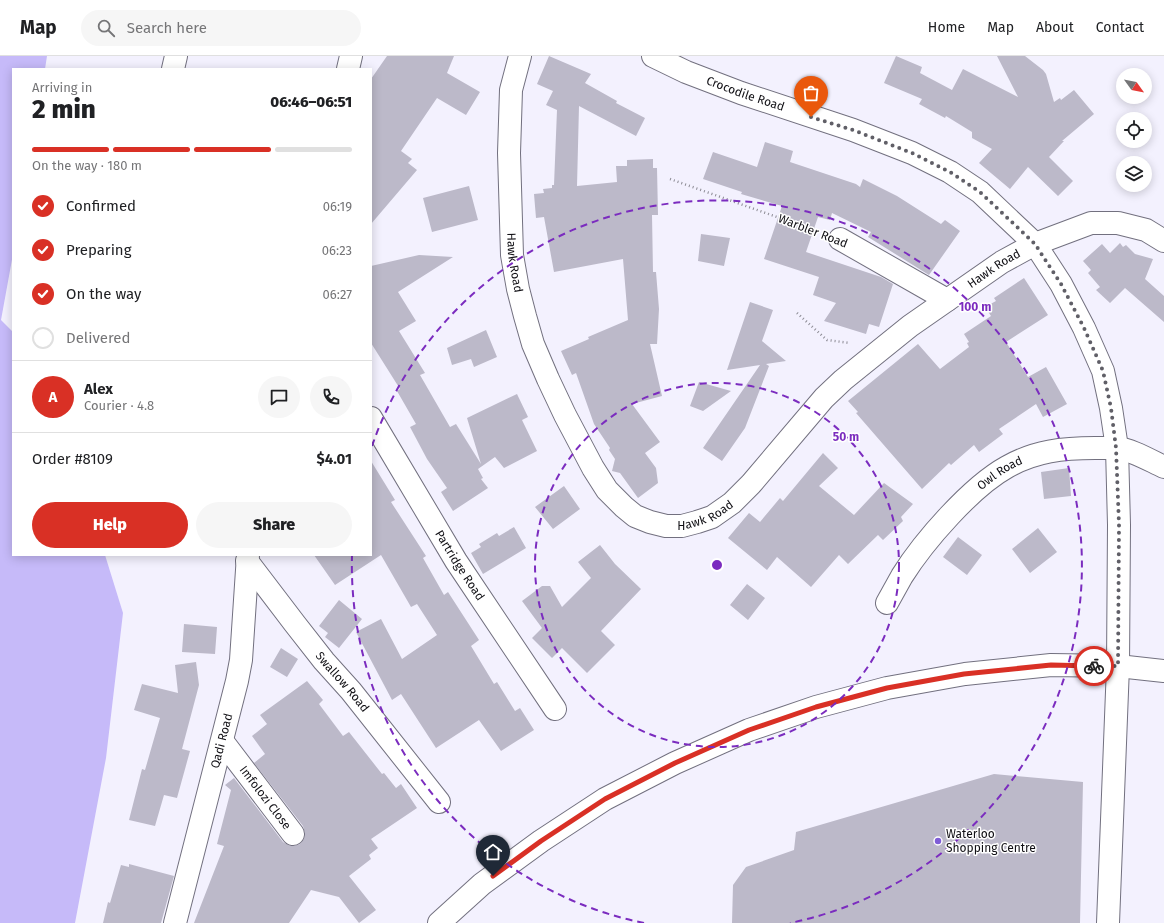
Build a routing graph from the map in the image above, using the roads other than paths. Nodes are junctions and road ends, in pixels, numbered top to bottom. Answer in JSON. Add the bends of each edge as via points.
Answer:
{"nodes":[{"id":1,"x":176,"y":56,"type":"edge"},
{"id":2,"x":351,"y":56,"type":"edge"},
{"id":3,"x":520,"y":56,"type":"edge"},
{"id":4,"x":653,"y":56,"type":"edge"},
{"id":5,"x":173,"y":68,"type":"edge"},
{"id":6,"x":348,"y":68,"type":"edge"},
{"id":7,"x":840,"y":239,"type":"road end"},
{"id":8,"x":1164,"y":241,"type":"edge"},
{"id":9,"x":1035,"y":244,"type":"junction"},
{"id":10,"x":947,"y":300,"type":"junction"},
{"id":11,"x":372,"y":420,"type":"edge"},
{"id":12,"x":1116,"y":448,"type":"junction"},
{"id":13,"x":1164,"y":467,"type":"edge"},
{"id":14,"x":247,"y":558,"type":"edge"},
{"id":15,"x":887,"y":603,"type":"dead end"},
{"id":16,"x":1118,"y":666,"type":"junction"},
{"id":17,"x":1164,"y":671,"type":"edge"},
{"id":18,"x":555,"y":709,"type":"dead end"},
{"id":19,"x":223,"y":742,"type":"junction"},
{"id":20,"x":439,"y":802,"type":"dead end"},
{"id":21,"x":293,"y":834,"type":"dead end"},
{"id":22,"x":175,"y":923,"type":"edge"},
{"id":23,"x":438,"y":923,"type":"edge"},
{"id":24,"x":1108,"y":923,"type":"edge"}],
"edges":[{"from":1,"to":5,"type":"street"},
{"from":2,"to":6,"type":"street"},
{"from":3,"to":10,"type":"street","name":"Hawk Road","via":[[511,90],[509,124],[512,255],[518,289],[533,344],[574,432],[607,490],[635,516],[666,526],[682,526],[712,517],[732,503],[751,484],[824,398],[843,380]]},
{"from":4,"to":9,"type":"street","name":"Crocodile Road","via":[[741,94],[853,130],[912,153],[950,172],[980,192]]},
{"from":7,"to":10,"type":"street","name":"Warbler Road"},
{"from":8,"to":9,"type":"street","name":"Hawk Road","via":[[1146,230],[1118,223],[1090,223]]},
{"from":9,"to":10,"type":"street","name":"Hawk Road","via":[[1002,262]]},
{"from":9,"to":12,"type":"street","name":"Crocodile Road","via":[[1061,284],[1103,371]]},
{"from":11,"to":18,"type":"street","name":"Partridge Road","via":[[456,561]]},
{"from":12,"to":13,"type":"street","name":"Owl Road","via":[[1138,454]]},
{"from":12,"to":15,"type":"street","name":"Owl Road","via":[[1051,450],[1006,467],[987,480],[948,518],[902,576]]},
{"from":12,"to":16,"type":"street","name":"Crocodile Road","via":[[1119,525]]},
{"from":14,"to":19,"type":"street","name":"Qadi Road","via":[[241,660]]},
{"from":14,"to":20,"type":"street","name":"Swallow Road","via":[[304,636],[352,691]]},
{"from":16,"to":17,"type":"street"},
{"from":16,"to":23,"type":"street","via":[[1051,665],[957,676],[887,688],[816,707],[749,730],[675,763],[605,799],[482,884]]},
{"from":16,"to":24,"type":"street","name":"Crocodile Road"},
{"from":19,"to":21,"type":"street","name":"Imfolozi Close"},
{"from":19,"to":22,"type":"street","name":"Qadi Road"}]}
